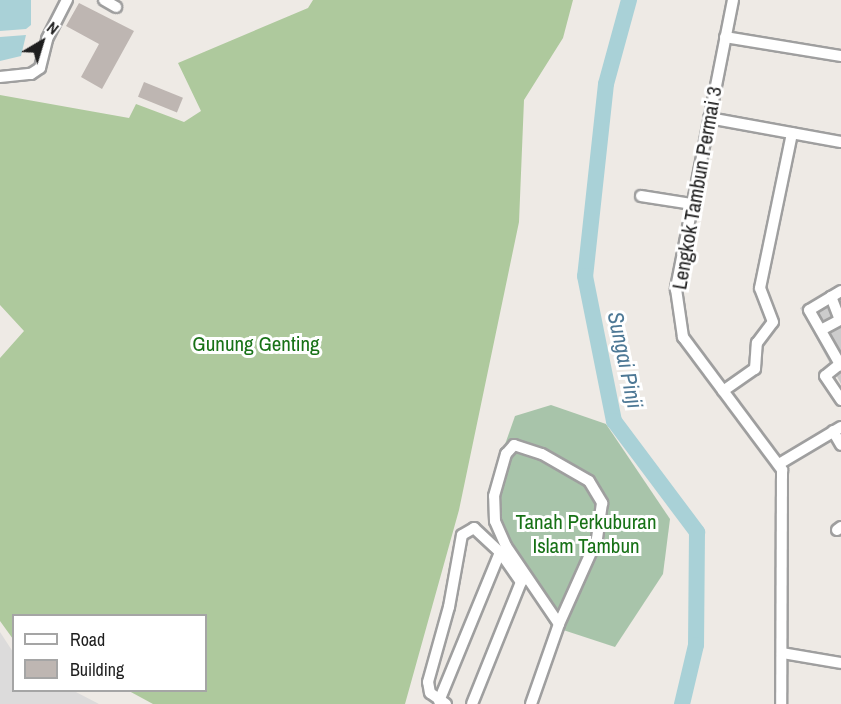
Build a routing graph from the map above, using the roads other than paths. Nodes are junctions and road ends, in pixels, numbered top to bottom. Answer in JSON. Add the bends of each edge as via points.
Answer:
{"nodes":[{"id":1,"x":67,"y":0,"type":"edge"},
{"id":2,"x":104,"y":0,"type":"edge"},
{"id":3,"x":733,"y":0,"type":"edge"},
{"id":4,"x":116,"y":7,"type":"dead end"},
{"id":5,"x":725,"y":37,"type":"junction"},
{"id":6,"x":841,"y":56,"type":"edge"},
{"id":7,"x":0,"y":77,"type":"edge"},
{"id":8,"x":709,"y":118,"type":"junction"},
{"id":9,"x":792,"y":133,"type":"junction"},
{"id":10,"x":841,"y":142,"type":"edge"},
{"id":11,"x":641,"y":196,"type":"dead end"},
{"id":12,"x":692,"y":204,"type":"junction"},
{"id":13,"x":841,"y":291,"type":"edge"},
{"id":14,"x":831,"y":297,"type":"junction"},
{"id":15,"x":821,"y":330,"type":"junction"},
{"id":16,"x":841,"y":365,"type":"edge"},
{"id":17,"x":723,"y":391,"type":"junction"},
{"id":18,"x":841,"y":400,"type":"edge"},
{"id":19,"x":837,"y":429,"type":"edge"},
{"id":20,"x":841,"y":445,"type":"edge"},
{"id":21,"x":779,"y":464,"type":"junction"},
{"id":22,"x":500,"y":552,"type":"junction"},
{"id":23,"x":559,"y":624,"type":"junction"},
{"id":24,"x":782,"y":653,"type":"junction"},
{"id":25,"x":841,"y":663,"type":"edge"},
{"id":26,"x":428,"y":699,"type":"edge"},
{"id":27,"x":443,"y":702,"type":"edge"},
{"id":28,"x":472,"y":704,"type":"edge"},
{"id":29,"x":531,"y":704,"type":"edge"},
{"id":30,"x":781,"y":704,"type":"edge"}],
"edges":[{"from":1,"to":7,"type":"street","via":[[47,39],[44,62],[31,74]]},
{"from":2,"to":4,"type":"street"},
{"from":3,"to":5,"type":"street","name":"Lengkok Tambun Permai 3"},
{"from":5,"to":6,"type":"street"},
{"from":5,"to":8,"type":"street","name":"Lengkok Tambun Permai 3"},
{"from":8,"to":9,"type":"street"},
{"from":8,"to":12,"type":"street","name":"Lengkok Tambun Permai 3"},
{"from":9,"to":10,"type":"street"},
{"from":9,"to":17,"type":"street","via":[[760,288],[773,322],[757,343],[755,369]]},
{"from":11,"to":12,"type":"street"},
{"from":12,"to":17,"type":"street","name":"Lengkok Tambun Permai 3","via":[[677,282],[680,324],[683,337]]},
{"from":13,"to":14,"type":"street"},
{"from":14,"to":15,"type":"street","via":[[840,320]]},
{"from":14,"to":15,"type":"street","via":[[809,310]]},
{"from":15,"to":16,"type":"street"},
{"from":16,"to":18,"type":"street","via":[[825,376]]},
{"from":17,"to":21,"type":"street","name":"Lengkok Tambun Permai 3"},
{"from":19,"to":20,"type":"street"},
{"from":19,"to":21,"type":"street"},
{"from":21,"to":24,"type":"street","name":"Lengkok Tambun Permai 3","via":[[783,477]]},
{"from":22,"to":26,"type":"street","via":[[480,530],[469,528],[462,535],[449,607],[428,682]]},
{"from":22,"to":27,"type":"street"},
{"from":22,"to":28,"type":"street","via":[[520,582]]},
{"from":23,"to":23,"type":"street","via":[[506,546],[495,521],[494,496],[506,454],[514,445],[542,454],[589,481],[602,503],[597,538]]},
{"from":23,"to":29,"type":"street"},
{"from":24,"to":25,"type":"street"},
{"from":24,"to":30,"type":"street","name":"Lengkok Tambun Permai 3"},
{"from":26,"to":27,"type":"street"}]}
